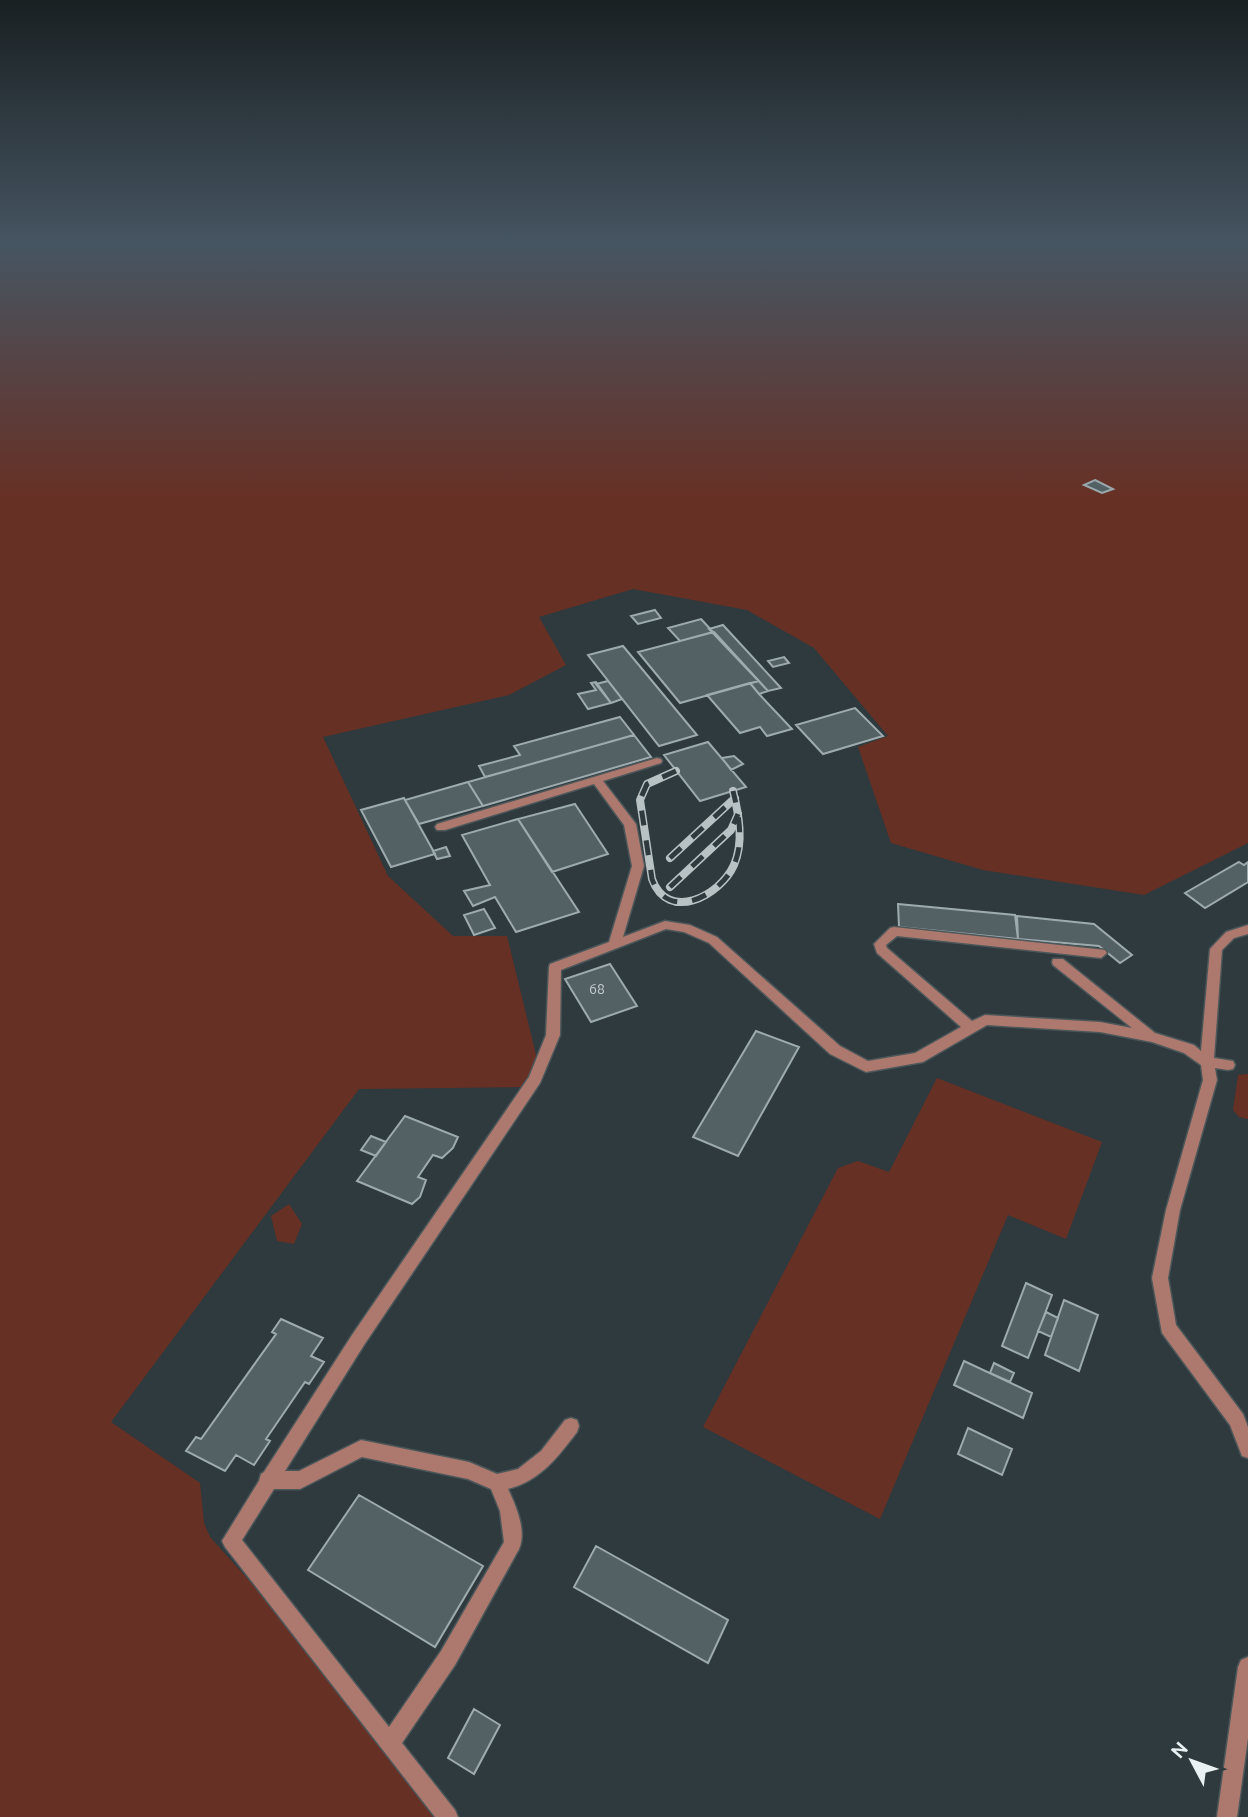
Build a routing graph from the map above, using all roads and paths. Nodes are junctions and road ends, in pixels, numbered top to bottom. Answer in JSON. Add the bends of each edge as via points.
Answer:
{"nodes":[{"id":1,"x":657,"y":761,"type":"dead end"},
{"id":2,"x":597,"y":781,"type":"junction"},
{"id":3,"x":441,"y":827,"type":"dead end"},
{"id":4,"x":1248,"y":929,"type":"edge"},
{"id":5,"x":614,"y":945,"type":"junction"},
{"id":6,"x":1101,"y":953,"type":"dead end"},
{"id":7,"x":1058,"y":962,"type":"dead end"},
{"id":8,"x":970,"y":1027,"type":"junction"},
{"id":9,"x":1153,"y":1037,"type":"junction"},
{"id":10,"x":1207,"y":1062,"type":"junction"},
{"id":11,"x":1228,"y":1065,"type":"dead end"},
{"id":12,"x":571,"y":1426,"type":"dead end"},
{"id":13,"x":1248,"y":1450,"type":"edge"},
{"id":14,"x":267,"y":1480,"type":"junction"},
{"id":15,"x":497,"y":1483,"type":"junction"},
{"id":16,"x":1248,"y":1667,"type":"edge"},
{"id":17,"x":390,"y":1743,"type":"junction"},
{"id":18,"x":448,"y":1817,"type":"edge"},
{"id":19,"x":1227,"y":1817,"type":"edge"}],
"edges":[{"from":1,"to":2,"type":"lane"},
{"from":2,"to":3,"type":"lane"},
{"from":2,"to":5,"type":"lane","via":[[630,824],[638,866]]},
{"from":4,"to":10,"type":"lane","via":[[1230,935],[1216,949]]},
{"from":5,"to":8,"type":"lane","via":[[665,925],[713,940],[835,1050],[866,1067],[918,1058]]},
{"from":5,"to":14,"type":"lane","via":[[555,967],[553,1035],[535,1079]]},
{"from":6,"to":8,"type":"lane","via":[[894,931],[886,936],[881,950]]},
{"from":7,"to":9,"type":"lane"},
{"from":8,"to":9,"type":"lane","via":[[985,1020],[1100,1027]]},
{"from":9,"to":10,"type":"lane","via":[[1189,1049]]},
{"from":10,"to":11,"type":"lane"},
{"from":10,"to":13,"type":"lane","via":[[1210,1080],[1173,1210],[1160,1279],[1168,1328],[1237,1420]]},
{"from":12,"to":15,"type":"lane","via":[[547,1457],[522,1477]]},
{"from":14,"to":15,"type":"lane","via":[[300,1480],[362,1448],[469,1471]]},
{"from":14,"to":17,"type":"lane","via":[[230,1541]]},
{"from":15,"to":17,"type":"lane","via":[[509,1511],[513,1543],[448,1658]]},
{"from":16,"to":19,"type":"lane"},
{"from":17,"to":18,"type":"lane"}]}
